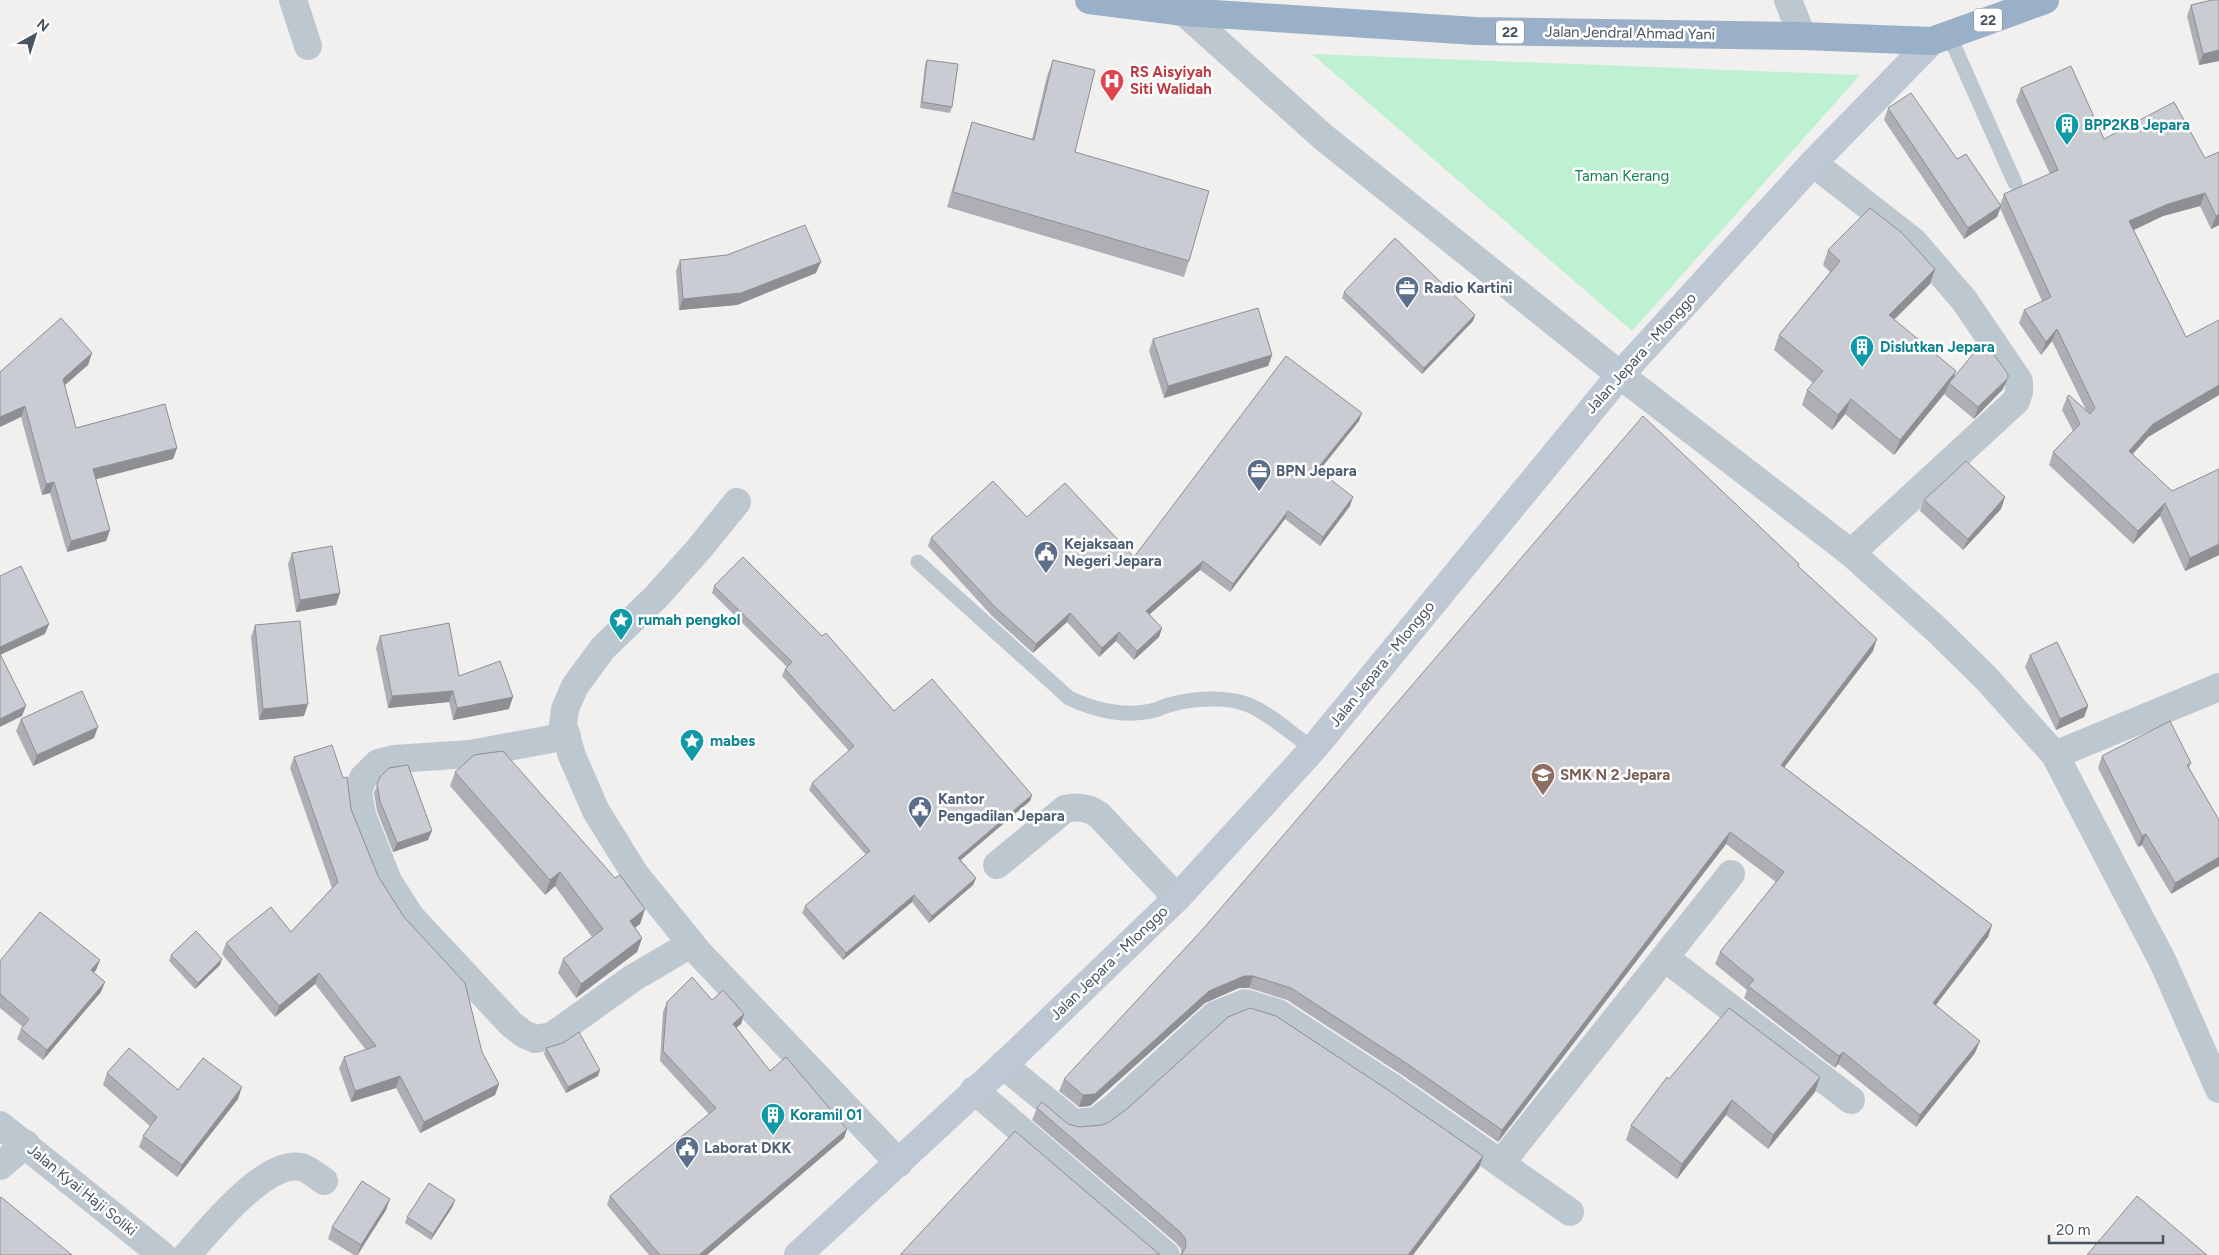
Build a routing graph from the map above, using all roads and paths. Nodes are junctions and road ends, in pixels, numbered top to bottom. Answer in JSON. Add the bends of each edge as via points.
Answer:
{"nodes":[{"id":1,"x":293,"y":0,"type":"edge"},
{"id":2,"x":1090,"y":0,"type":"edge"},
{"id":3,"x":1788,"y":0,"type":"edge"},
{"id":4,"x":2045,"y":0,"type":"edge"},
{"id":5,"x":1172,"y":6,"type":"edge"},
{"id":6,"x":1802,"y":36,"type":"junction"},
{"id":7,"x":1940,"y":38,"type":"junction"},
{"id":8,"x":308,"y":46,"type":"dead end"},
{"id":9,"x":1813,"y":163,"type":"junction"},
{"id":10,"x":2015,"y":183,"type":"dead end"},
{"id":11,"x":1620,"y":375,"type":"junction"},
{"id":12,"x":737,"y":502,"type":"dead end"},
{"id":13,"x":1851,"y":553,"type":"junction"},
{"id":14,"x":918,"y":562,"type":"dead end"},
{"id":15,"x":2219,"y":687,"type":"edge"},
{"id":16,"x":567,"y":736,"type":"junction"},
{"id":17,"x":1313,"y":749,"type":"junction"},
{"id":18,"x":2055,"y":755,"type":"junction"},
{"id":19,"x":997,"y":865,"type":"dead end"},
{"id":20,"x":1731,"y":874,"type":"dead end"},
{"id":21,"x":1177,"y":898,"type":"junction"},
{"id":22,"x":691,"y":944,"type":"junction"},
{"id":23,"x":1664,"y":958,"type":"junction"},
{"id":24,"x":1002,"y":1065,"type":"junction"},
{"id":25,"x":2219,"y":1089,"type":"edge"},
{"id":26,"x":974,"y":1090,"type":"junction"},
{"id":27,"x":1851,"y":1100,"type":"dead end"},
{"id":28,"x":0,"y":1125,"type":"edge"},
{"id":29,"x":26,"y":1144,"type":"junction"},
{"id":30,"x":899,"y":1163,"type":"junction"},
{"id":31,"x":1500,"y":1163,"type":"junction"},
{"id":32,"x":0,"y":1166,"type":"edge"},
{"id":33,"x":324,"y":1181,"type":"dead end"},
{"id":34,"x":1570,"y":1212,"type":"dead end"},
{"id":35,"x":162,"y":1255,"type":"edge"},
{"id":36,"x":187,"y":1255,"type":"edge"},
{"id":37,"x":798,"y":1255,"type":"edge"},
{"id":38,"x":1166,"y":1255,"type":"edge"}],
"edges":[{"from":1,"to":8,"type":"street"},
{"from":2,"to":5,"type":"highway","name":"Jalan Jendral Ahmad Yani","number":"22"},
{"from":3,"to":6,"type":"street"},
{"from":4,"to":7,"type":"highway","name":"Jalan Jendral Ahmad Yani","number":"22"},
{"from":5,"to":6,"type":"highway","name":"Jalan Jendral Ahmad Yani","number":"22","via":[[1474,31]]},
{"from":5,"to":11,"type":"street","via":[[1322,136]]},
{"from":6,"to":7,"type":"highway","name":"Jalan Jendral Ahmad Yani","number":"22"},
{"from":7,"to":9,"type":"main road","name":"Jalan Jepara - Mlonggo"},
{"from":7,"to":10,"type":"lane"},
{"from":9,"to":11,"type":"main road","name":"Jalan Jepara - Mlonggo"},
{"from":9,"to":13,"type":"street","via":[[1913,241],[1964,300],[2019,381],[2016,401]]},
{"from":11,"to":13,"type":"street"},
{"from":11,"to":17,"type":"main road","name":"Jalan Jepara - Mlonggo"},
{"from":12,"to":16,"type":"street","via":[[656,598],[603,648],[575,686],[565,709],[563,724]]},
{"from":13,"to":18,"type":"street","via":[[1986,678]]},
{"from":14,"to":17,"type":"lane","via":[[1069,698],[1083,705],[1119,713],[1152,711],[1170,704],[1205,700],[1236,702],[1269,717]]},
{"from":15,"to":18,"type":"street"},
{"from":16,"to":22,"type":"street","via":[[596,812],[635,874]]},
{"from":16,"to":22,"type":"street","via":[[470,754],[394,758],[378,763],[363,778],[358,792],[362,815],[388,881],[411,917],[511,1024],[535,1038],[552,1036],[633,978]]},
{"from":17,"to":21,"type":"main road","name":"Jalan Jepara - Mlonggo"},
{"from":18,"to":25,"type":"street","via":[[2163,962]]},
{"from":19,"to":21,"type":"street","via":[[1065,809],[1084,807],[1099,815]]},
{"from":20,"to":23,"type":"street"},
{"from":21,"to":24,"type":"main road","name":"Jalan Jepara - Mlonggo"},
{"from":22,"to":30,"type":"street"},
{"from":23,"to":27,"type":"street"},
{"from":23,"to":31,"type":"street"},
{"from":24,"to":26,"type":"main road","name":"Jalan Jepara - Mlonggo"},
{"from":24,"to":31,"type":"street","via":[[1074,1123],[1096,1121],[1215,1015],[1245,1003],[1278,1013]]},
{"from":26,"to":30,"type":"main road","name":"Jalan Jepara - Mlonggo"},
{"from":26,"to":38,"type":"street"},
{"from":28,"to":29,"type":"street","name":"Jalan Kyai Haji Soliki"},
{"from":29,"to":32,"type":"street"},
{"from":29,"to":35,"type":"street","name":"Jalan Kyai Haji Soliki"},
{"from":30,"to":37,"type":"main road","name":"Jalan Jepara - Mlonggo"},
{"from":31,"to":34,"type":"street"},
{"from":33,"to":36,"type":"street","via":[[303,1168],[285,1169],[265,1178],[239,1199]]}]}
